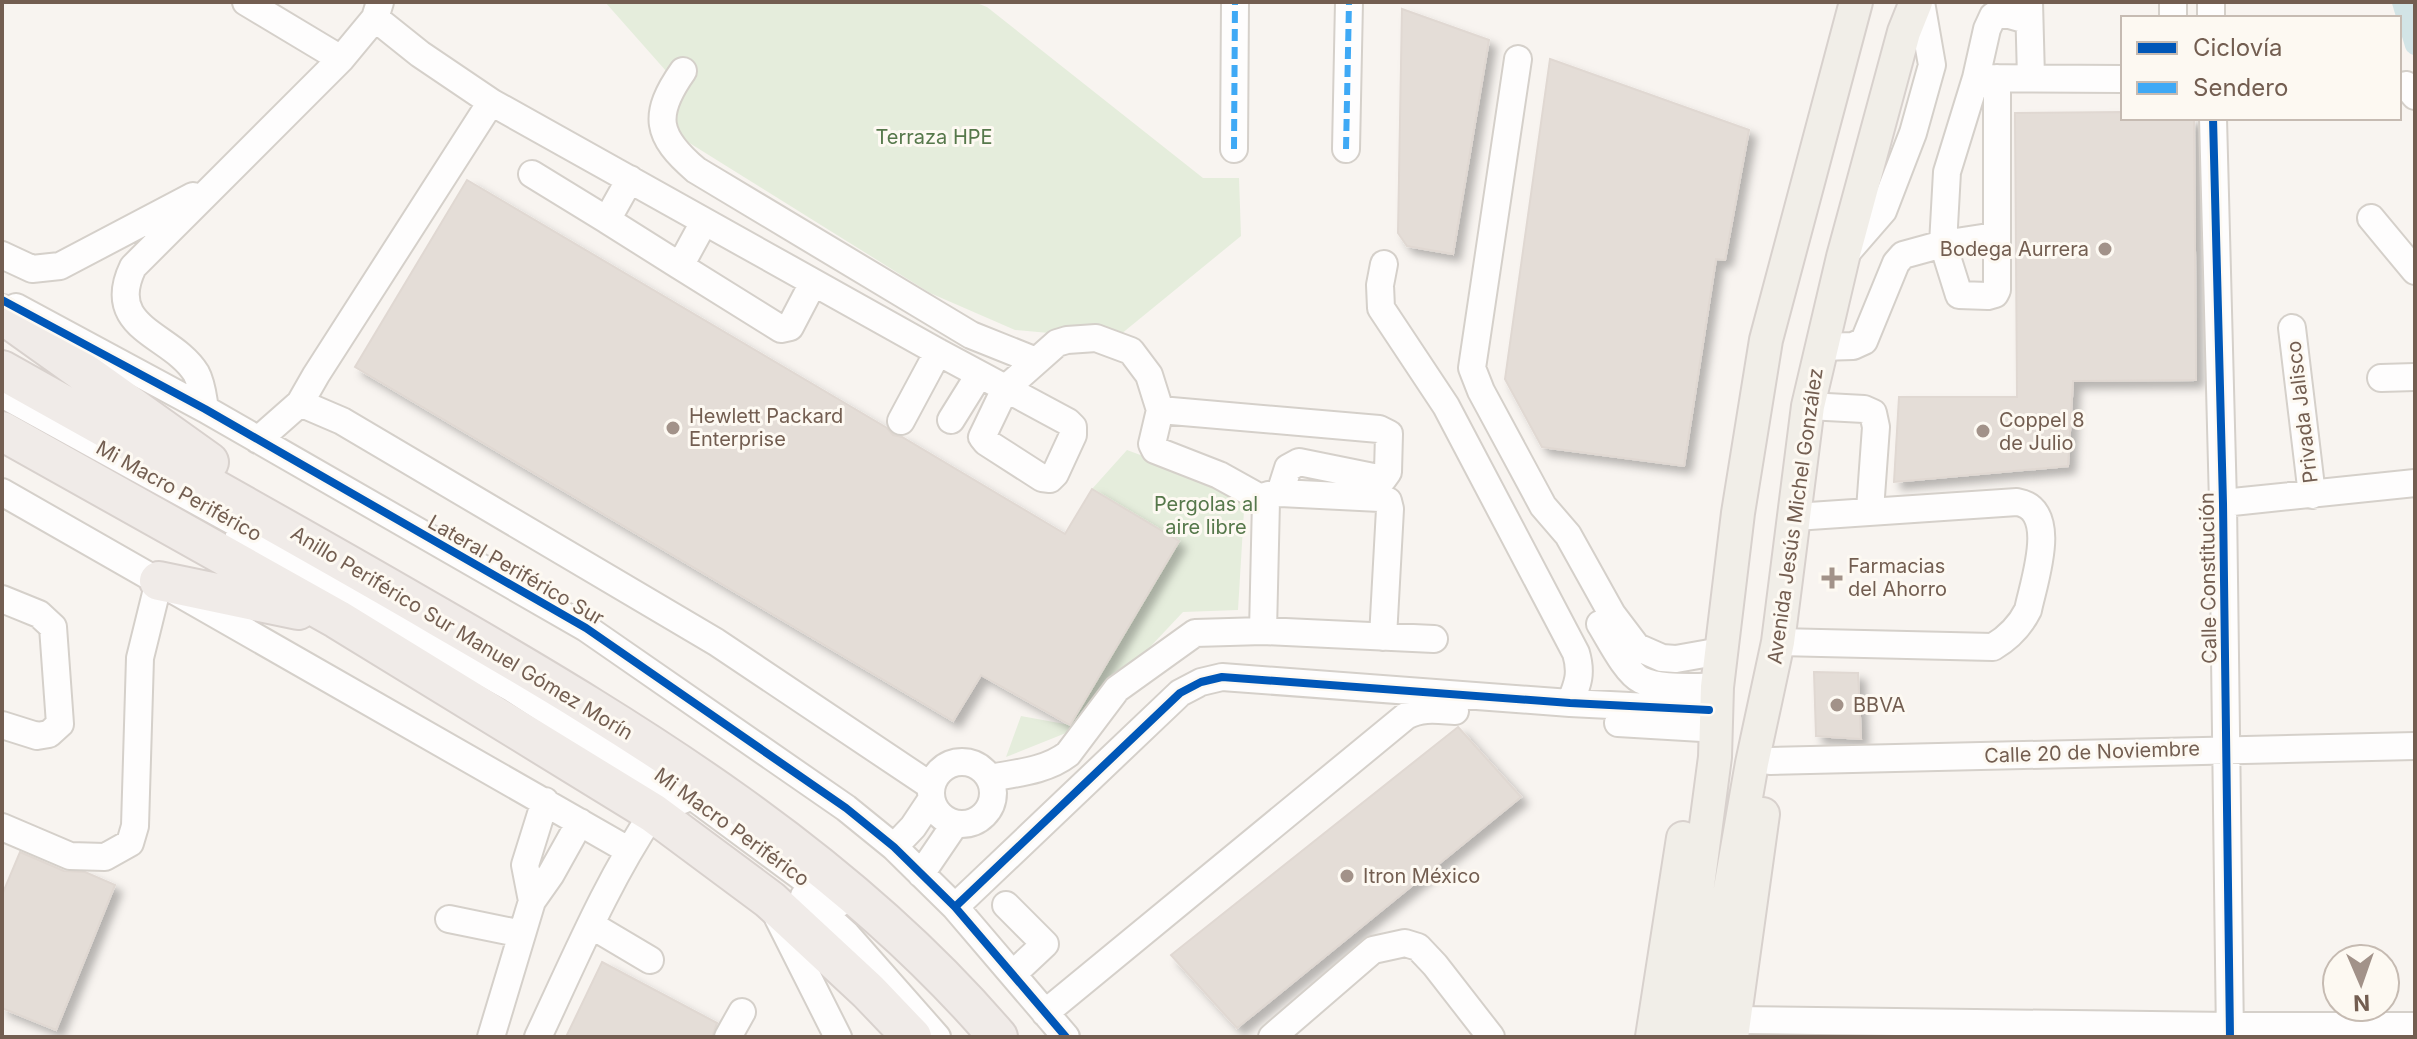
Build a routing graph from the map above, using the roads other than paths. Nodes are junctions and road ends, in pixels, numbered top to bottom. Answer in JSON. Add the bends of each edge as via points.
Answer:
{"nodes":[{"id":1,"x":246,"y":2,"type":"edge"},
{"id":2,"x":1235,"y":2,"type":"edge"},
{"id":3,"x":1349,"y":2,"type":"edge"},
{"id":4,"x":1856,"y":2,"type":"edge"},
{"id":5,"x":1919,"y":2,"type":"edge"},
{"id":6,"x":378,"y":10,"type":"edge"},
{"id":7,"x":2028,"y":11,"type":"edge"},
{"id":8,"x":341,"y":59,"type":"junction"},
{"id":9,"x":1518,"y":59,"type":"dead end"},
{"id":10,"x":683,"y":71,"type":"dead end"},
{"id":11,"x":1986,"y":78,"type":"junction"},
{"id":12,"x":2031,"y":78,"type":"junction"},
{"id":13,"x":2121,"y":79,"type":"edge"},
{"id":14,"x":491,"y":102,"type":"junction"},
{"id":15,"x":2213,"y":120,"type":"edge"},
{"id":16,"x":1234,"y":149,"type":"dead end"},
{"id":17,"x":1346,"y":149,"type":"dead end"},
{"id":18,"x":696,"y":170,"type":"junction"},
{"id":19,"x":532,"y":174,"type":"dead end"},
{"id":20,"x":630,"y":179,"type":"junction"},
{"id":21,"x":219,"y":182,"type":"junction"},
{"id":22,"x":677,"y":204,"type":"junction"},
{"id":23,"x":2371,"y":218,"type":"dead end"},
{"id":24,"x":607,"y":220,"type":"junction"},
{"id":25,"x":704,"y":222,"type":"junction"},
{"id":26,"x":1995,"y":236,"type":"junction"},
{"id":27,"x":1943,"y":244,"type":"junction"},
{"id":28,"x":2,"y":255,"type":"edge"},
{"id":29,"x":1384,"y":264,"type":"dead end"},
{"id":30,"x":680,"y":266,"type":"junction"},
{"id":31,"x":2415,"y":271,"type":"edge"},
{"id":32,"x":813,"y":283,"type":"junction"},
{"id":33,"x":2,"y":300,"type":"edge"},
{"id":34,"x":2,"y":314,"type":"edge"},
{"id":35,"x":2292,"y":328,"type":"dead end"},
{"id":36,"x":1820,"y":347,"type":"junction"},
{"id":37,"x":938,"y":352,"type":"junction"},
{"id":38,"x":1036,"y":361,"type":"junction"},
{"id":39,"x":2,"y":370,"type":"edge"},
{"id":40,"x":316,"y":375,"type":"junction"},
{"id":41,"x":979,"y":375,"type":"junction"},
{"id":42,"x":2415,"y":377,"type":"edge"},
{"id":43,"x":2381,"y":378,"type":"dead end"},
{"id":44,"x":2,"y":394,"type":"edge"},
{"id":45,"x":2,"y":403,"type":"edge"},
{"id":46,"x":300,"y":403,"type":"junction"},
{"id":47,"x":1808,"y":406,"type":"junction"},
{"id":48,"x":205,"y":409,"type":"junction"},
{"id":49,"x":1160,"y":410,"type":"junction"},
{"id":50,"x":951,"y":420,"type":"dead end"},
{"id":51,"x":901,"y":421,"type":"dead end"},
{"id":52,"x":2,"y":431,"type":"edge"},
{"id":53,"x":252,"y":436,"type":"junction"},
{"id":54,"x":2415,"y":483,"type":"edge"},
{"id":55,"x":2,"y":492,"type":"edge"},
{"id":56,"x":2312,"y":495,"type":"junction"},
{"id":57,"x":1273,"y":497,"type":"junction"},
{"id":58,"x":2223,"y":503,"type":"junction"},
{"id":59,"x":1543,"y":506,"type":"junction"},
{"id":60,"x":1870,"y":510,"type":"junction"},
{"id":61,"x":1795,"y":517,"type":"junction"},
{"id":62,"x":368,"y":575,"type":"junction"},
{"id":63,"x":159,"y":581,"type":"junction"},
{"id":64,"x":2,"y":599,"type":"edge"},
{"id":65,"x":337,"y":619,"type":"junction"},
{"id":66,"x":1263,"y":631,"type":"junction"},
{"id":67,"x":1383,"y":637,"type":"junction"},
{"id":68,"x":1434,"y":639,"type":"dead end"},
{"id":69,"x":1778,"y":642,"type":"junction"},
{"id":70,"x":1721,"y":651,"type":"junction"},
{"id":71,"x":1769,"y":692,"type":"junction"},
{"id":72,"x":1570,"y":703,"type":"junction"},
{"id":73,"x":1709,"y":709,"type":"junction"},
{"id":74,"x":2,"y":725,"type":"edge"},
{"id":75,"x":2415,"y":746,"type":"edge"},
{"id":76,"x":2226,"y":749,"type":"junction"},
{"id":77,"x":1770,"y":761,"type":"junction"},
{"id":78,"x":990,"y":778,"type":"junction"},
{"id":79,"x":931,"y":793,"type":"junction"},
{"id":80,"x":545,"y":801,"type":"junction"},
{"id":81,"x":653,"y":813,"type":"junction"},
{"id":82,"x":580,"y":822,"type":"junction"},
{"id":83,"x":955,"y":824,"type":"junction"},
{"id":84,"x":2,"y":827,"type":"edge"},
{"id":85,"x":894,"y":847,"type":"junction"},
{"id":86,"x":628,"y":850,"type":"junction"},
{"id":87,"x":921,"y":874,"type":"junction"},
{"id":88,"x":770,"y":900,"type":"junction"},
{"id":89,"x":532,"y":901,"type":"junction"},
{"id":90,"x":1006,"y":905,"type":"dead end"},
{"id":91,"x":955,"y":907,"type":"junction"},
{"id":92,"x":449,"y":919,"type":"dead end"},
{"id":93,"x":591,"y":925,"type":"junction"},
{"id":94,"x":522,"y":934,"type":"junction"},
{"id":95,"x":650,"y":960,"type":"dead end"},
{"id":96,"x":1005,"y":966,"type":"junction"},
{"id":97,"x":742,"y":1012,"type":"dead end"},
{"id":98,"x":1044,"y":1025,"type":"edge"},
{"id":99,"x":2415,"y":1026,"type":"edge"},
{"id":100,"x":1733,"y":1029,"type":"edge"},
{"id":101,"x":2230,"y":1032,"type":"edge"},
{"id":102,"x":491,"y":1037,"type":"edge"},
{"id":103,"x":538,"y":1037,"type":"edge"},
{"id":104,"x":728,"y":1037,"type":"edge"},
{"id":105,"x":838,"y":1037,"type":"edge"},
{"id":106,"x":912,"y":1037,"type":"edge"},
{"id":107,"x":937,"y":1037,"type":"edge"},
{"id":108,"x":975,"y":1037,"type":"edge"},
{"id":109,"x":998,"y":1037,"type":"edge"},
{"id":110,"x":1066,"y":1037,"type":"edge"},
{"id":111,"x":1272,"y":1037,"type":"edge"},
{"id":112,"x":1491,"y":1037,"type":"edge"},
{"id":113,"x":1652,"y":1037,"type":"edge"},
{"id":114,"x":1678,"y":1037,"type":"edge"},
{"id":115,"x":1704,"y":1037,"type":"edge"}],
"edges":[{"from":1,"to":8,"type":"street"},
{"from":2,"to":16,"type":"street"},
{"from":3,"to":17,"type":"street"},
{"from":4,"to":70,"type":"main road","via":[[1766,340]]},
{"from":5,"to":36,"type":"main road","name":"Avenida Jesús Michel González","via":[[1904,32]]},
{"from":6,"to":8,"type":"street"},
{"from":6,"to":14,"type":"street","via":[[420,54]]},
{"from":7,"to":11,"type":"street","via":[[1993,16],[1987,29]]},
{"from":7,"to":12,"type":"street"},
{"from":8,"to":21,"type":"street"},
{"from":9,"to":59,"type":"street","via":[[1472,368]]},
{"from":10,"to":18,"type":"street","via":[[669,91],[662,117],[665,137]]},
{"from":11,"to":12,"type":"street"},
{"from":11,"to":26,"type":"street"},
{"from":11,"to":27,"type":"street","via":[[1947,172]]},
{"from":12,"to":13,"type":"street"},
{"from":14,"to":20,"type":"street"},
{"from":14,"to":40,"type":"street"},
{"from":15,"to":58,"type":"street","name":"Calle Constitución"},
{"from":18,"to":22,"type":"street"},
{"from":18,"to":38,"type":"street","via":[[971,335]]},
{"from":19,"to":24,"type":"street"},
{"from":20,"to":22,"type":"street"},
{"from":20,"to":24,"type":"street"},
{"from":21,"to":28,"type":"street","via":[[60,266],[32,269]]},
{"from":21,"to":48,"type":"street","via":[[133,267],[126,292],[132,318],[190,365]]},
{"from":22,"to":25,"type":"street"},
{"from":23,"to":31,"type":"street"},
{"from":24,"to":30,"type":"street"},
{"from":25,"to":30,"type":"street"},
{"from":25,"to":32,"type":"street"},
{"from":26,"to":27,"type":"street"},
{"from":26,"to":27,"type":"street","via":[[1997,290],[1988,296],[1957,294]]},
{"from":27,"to":36,"type":"street","via":[[1903,255],[1896,263],[1864,341]]},
{"from":29,"to":72,"type":"street","via":[[1381,308],[1446,406],[1576,653],[1580,679]]},
{"from":30,"to":32,"type":"street","via":[[781,329],[790,327]]},
{"from":32,"to":37,"type":"street"},
{"from":33,"to":48,"type":"street","name":"Lateral Periférico Sur"},
{"from":34,"to":62,"type":"highway"},
{"from":35,"to":56,"type":"street","name":"Privada Jalisco"},
{"from":36,"to":47,"type":"main road","name":"Avenida Jesús Michel González"},
{"from":37,"to":41,"type":"street"},
{"from":37,"to":51,"type":"street"},
{"from":38,"to":41,"type":"street","via":[[1005,389]]},
{"from":38,"to":49,"type":"street","via":[[1067,340],[1114,343],[1142,362]]},
{"from":39,"to":62,"type":"highway","name":"Anillo Periférico Sur Manuel Gómez Morín"},
{"from":40,"to":46,"type":"street"},
{"from":40,"to":53,"type":"street"},
{"from":41,"to":50,"type":"street"},
{"from":42,"to":43,"type":"street"},
{"from":44,"to":108,"type":"street","name":"Mi Macro Periférico","via":[[525,682],[672,780],[859,920]]},
{"from":45,"to":107,"type":"street","name":"Mi Macro Periférico","via":[[513,689],[665,787],[770,865],[847,935]]},
{"from":46,"to":53,"type":"street"},
{"from":46,"to":79,"type":"street","via":[[342,421],[716,642]]},
{"from":47,"to":60,"type":"street","via":[[1873,413]]},
{"from":47,"to":61,"type":"main road","name":"Avenida Jesús Michel González"},
{"from":48,"to":53,"type":"street","name":"Lateral Periférico Sur"},
{"from":49,"to":57,"type":"street","via":[[1155,450]]},
{"from":49,"to":57,"type":"street","via":[[1389,434],[1388,472],[1383,479],[1299,462],[1288,468]]},
{"from":52,"to":65,"type":"highway"},
{"from":53,"to":85,"type":"street","name":"Lateral Periférico Sur","via":[[586,628]]},
{"from":54,"to":56,"type":"street"},
{"from":55,"to":63,"type":"street"},
{"from":56,"to":58,"type":"street"},
{"from":57,"to":66,"type":"street"},
{"from":57,"to":67,"type":"street","via":[[1388,501]]},
{"from":58,"to":76,"type":"street","name":"Calle Constitución"},
{"from":59,"to":70,"type":"street","via":[[1568,535],[1637,647],[1676,659]]},
{"from":59,"to":73,"type":"street","via":[[1553,539],[1631,672]]},
{"from":60,"to":61,"type":"street"},
{"from":60,"to":69,"type":"street","via":[[2026,503],[2038,513],[2042,535],[2023,620],[1993,647]]},
{"from":61,"to":69,"type":"main road","name":"Avenida Jesús Michel González"},
{"from":62,"to":109,"type":"highway","name":"Anillo Periférico Sur Manuel Gómez Morín","via":[[558,686],[751,816],[868,906]]},
{"from":63,"to":65,"type":"highway"},
{"from":63,"to":80,"type":"street"},
{"from":63,"to":84,"type":"street","via":[[140,658],[135,826],[130,843],[105,857],[70,856]]},
{"from":64,"to":74,"type":"street","via":[[39,614],[53,627],[60,724],[37,736]]},
{"from":65,"to":81,"type":"highway"},
{"from":66,"to":67,"type":"street"},
{"from":66,"to":78,"type":"street","via":[[1189,636],[1117,689],[1060,761]]},
{"from":67,"to":68,"type":"street"},
{"from":69,"to":71,"type":"main road","name":"Avenida Jesús Michel González"},
{"from":70,"to":73,"type":"main road"},
{"from":71,"to":77,"type":"main road"},
{"from":71,"to":115,"type":"main road","name":"Avenida Jesús Michel González"},
{"from":72,"to":73,"type":"street"},
{"from":72,"to":91,"type":"street","via":[[1222,677],[1201,682],[1180,693]]},
{"from":73,"to":98,"type":"street","via":[[1415,711]]},
{"from":73,"to":113,"type":"main road","via":[[1695,754]]},
{"from":73,"to":114,"type":"main road","via":[[1715,757]]},
{"from":75,"to":76,"type":"street","name":"Calle 20 de Noviembre"},
{"from":76,"to":77,"type":"street","name":"Calle 20 de Noviembre"},
{"from":76,"to":101,"type":"street","name":"Calle Constitución"},
{"from":77,"to":100,"type":"main road"},
{"from":78,"to":79,"type":"street","via":[[979,767],[958,762],[944,768]]},
{"from":78,"to":83,"type":"street","via":[[994,792],[986,815],[971,824]]},
{"from":79,"to":83,"type":"street","via":[[940,816]]},
{"from":79,"to":85,"type":"street","via":[[913,827]]},
{"from":80,"to":82,"type":"street"},
{"from":80,"to":89,"type":"street","via":[[525,865]]},
{"from":81,"to":86,"type":"street"},
{"from":81,"to":88,"type":"highway"},
{"from":82,"to":86,"type":"street"},
{"from":82,"to":89,"type":"street"},
{"from":83,"to":87,"type":"street"},
{"from":85,"to":87,"type":"street","name":"Lateral Periférico Sur"},
{"from":86,"to":93,"type":"street"},
{"from":87,"to":91,"type":"street","name":"Lateral Periférico Sur"},
{"from":88,"to":105,"type":"street"},
{"from":88,"to":106,"type":"highway"},
{"from":89,"to":94,"type":"street"},
{"from":90,"to":96,"type":"street","via":[[1045,944]]},
{"from":91,"to":96,"type":"street","name":"Lateral Periférico Sur"},
{"from":92,"to":94,"type":"street"},
{"from":93,"to":95,"type":"street"},
{"from":93,"to":103,"type":"street"},
{"from":94,"to":102,"type":"street"},
{"from":96,"to":98,"type":"street","name":"Lateral Periférico Sur"},
{"from":97,"to":104,"type":"street"},
{"from":98,"to":110,"type":"street","name":"Lateral Periférico Sur"},
{"from":99,"to":101,"type":"street"},
{"from":100,"to":101,"type":"street"},
{"from":111,"to":112,"type":"street","via":[[1373,950],[1405,943],[1418,947],[1435,965]]}]}
